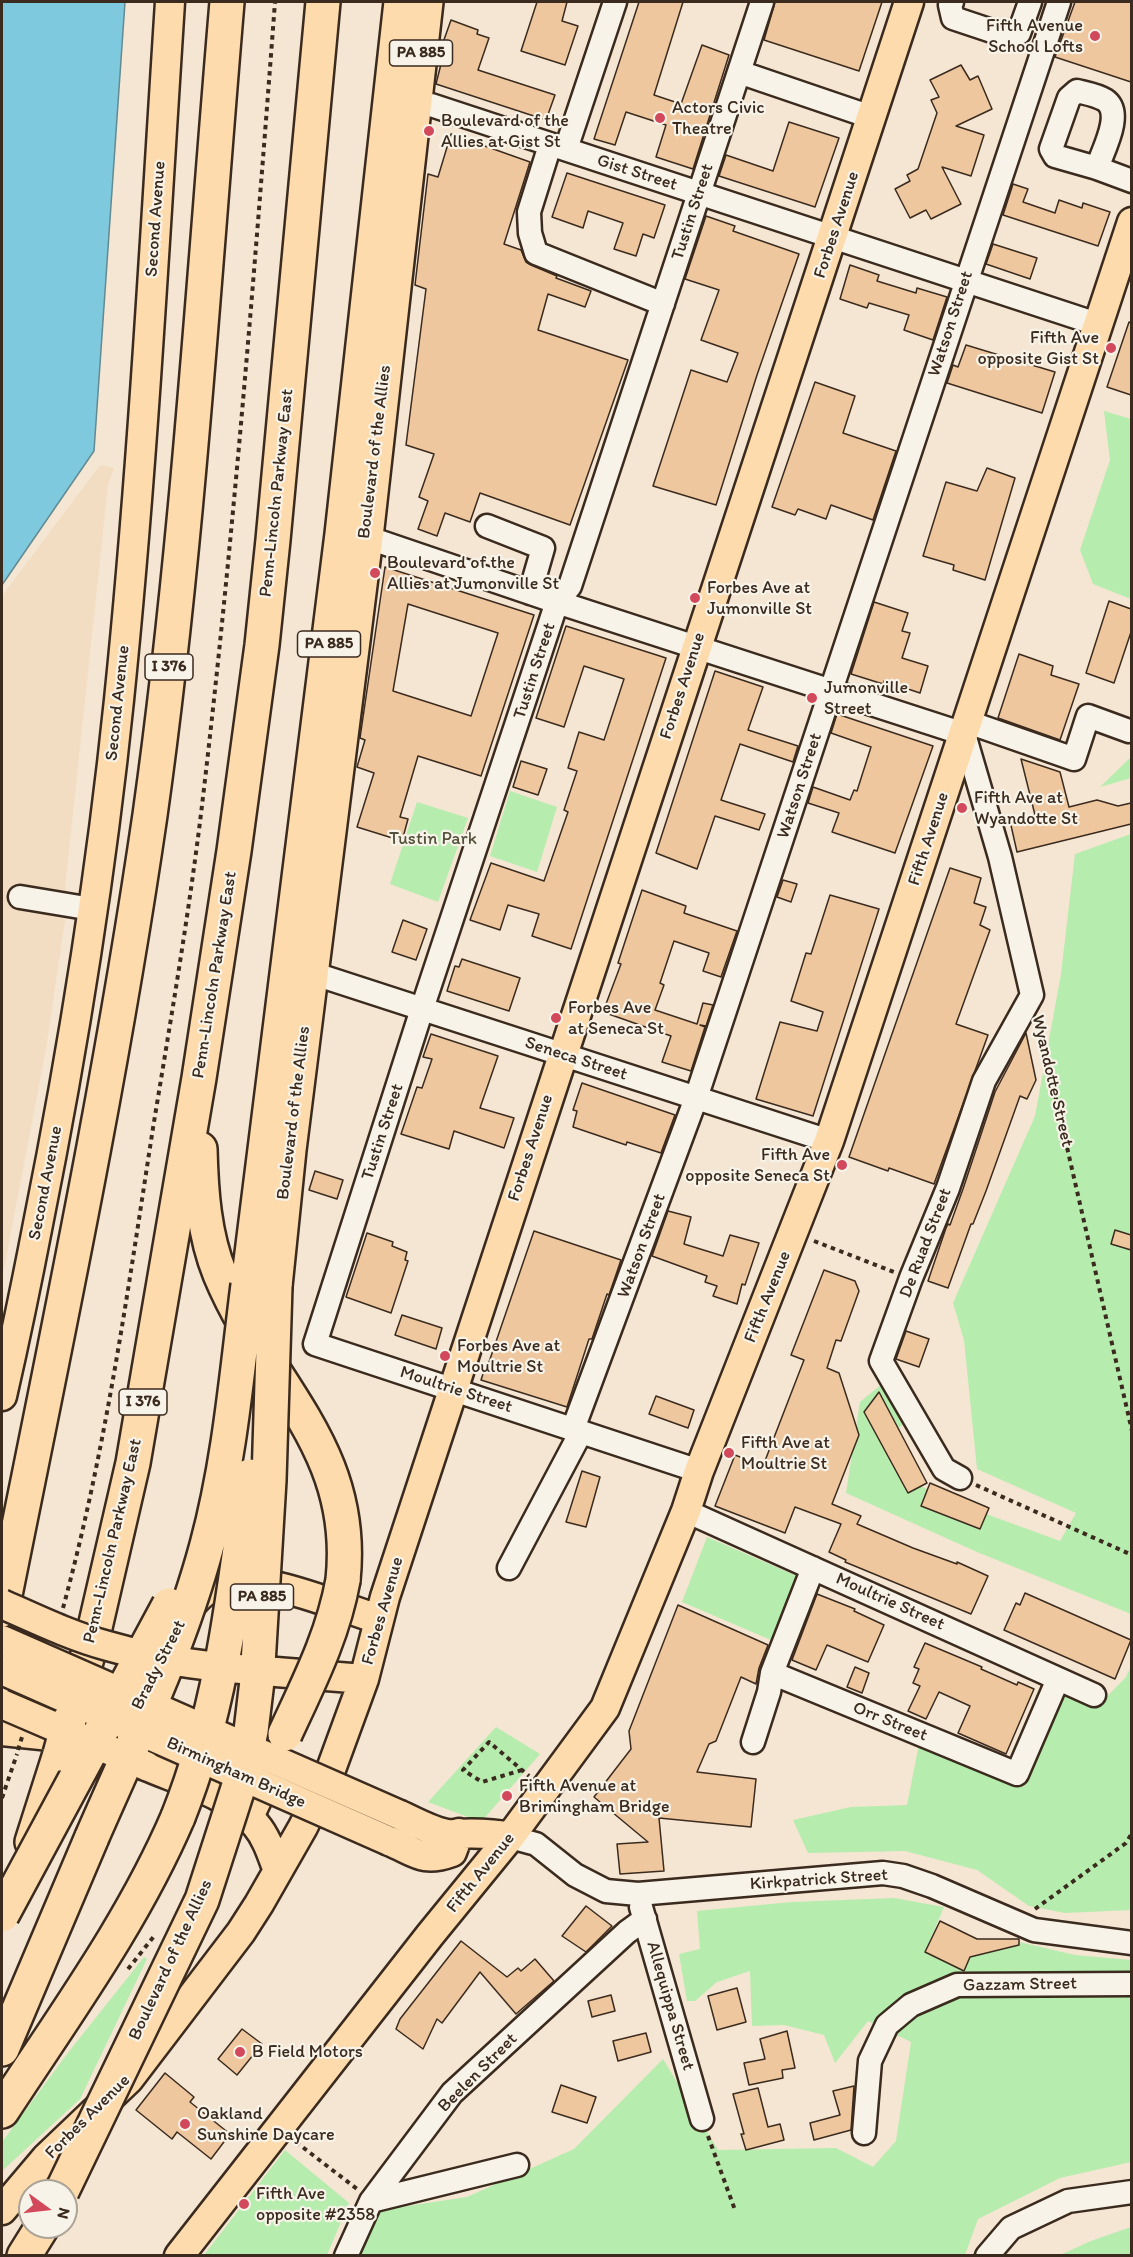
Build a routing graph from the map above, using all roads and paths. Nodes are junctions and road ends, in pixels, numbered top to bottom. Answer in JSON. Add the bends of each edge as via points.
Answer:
{"nodes":[{"id":1,"x":170,"y":2,"type":"edge"},
{"id":2,"x":227,"y":2,"type":"edge"},
{"id":3,"x":275,"y":2,"type":"edge"},
{"id":4,"x":323,"y":2,"type":"edge"},
{"id":5,"x":402,"y":2,"type":"edge"},
{"id":6,"x":426,"y":2,"type":"edge"},
{"id":7,"x":615,"y":2,"type":"edge"},
{"id":8,"x":762,"y":2,"type":"edge"},
{"id":9,"x":909,"y":2,"type":"edge"},
{"id":10,"x":952,"y":2,"type":"edge"},
{"id":11,"x":1028,"y":7,"type":"edge"},
{"id":12,"x":1055,"y":12,"type":"edge"},
{"id":13,"x":739,"y":72,"type":"junction"},
{"id":14,"x":416,"y":105,"type":"junction"},
{"id":15,"x":871,"y":117,"type":"junction"},
{"id":16,"x":558,"y":147,"type":"junction"},
{"id":17,"x":1097,"y":168,"type":"dead end"},
{"id":18,"x":1131,"y":181,"type":"edge"},
{"id":19,"x":699,"y":193,"type":"junction"},
{"id":20,"x":1131,"y":222,"type":"edge"},
{"id":21,"x":832,"y":238,"type":"junction"},
{"id":22,"x":966,"y":280,"type":"junction"},
{"id":23,"x":663,"y":304,"type":"junction"},
{"id":24,"x":1097,"y":324,"type":"junction"},
{"id":25,"x":487,"y":526,"type":"dead end"},
{"id":26,"x":366,"y":537,"type":"junction"},
{"id":27,"x":530,"y":593,"type":"junction"},
{"id":28,"x":557,"y":602,"type":"junction"},
{"id":29,"x":696,"y":646,"type":"junction"},
{"id":30,"x":831,"y":691,"type":"junction"},
{"id":31,"x":966,"y":728,"type":"junction"},
{"id":32,"x":1129,"y":731,"type":"dead end"},
{"id":33,"x":20,"y":897,"type":"dead end"},
{"id":34,"x":92,"y":909,"type":"junction"},
{"id":35,"x":324,"y":977,"type":"dead end"},
{"id":36,"x":1032,"y":995,"type":"junction"},
{"id":37,"x":422,"y":1009,"type":"junction"},
{"id":38,"x":562,"y":1054,"type":"junction"},
{"id":39,"x":199,"y":1078,"type":"junction"},
{"id":40,"x":696,"y":1098,"type":"junction"},
{"id":41,"x":829,"y":1141,"type":"junction"},
{"id":42,"x":813,"y":1241,"type":"dead end"},
{"id":43,"x":911,"y":1278,"type":"junction"},
{"id":44,"x":261,"y":1285,"type":"junction"},
{"id":45,"x":10,"y":1321,"type":"edge"},
{"id":46,"x":59,"y":1326,"type":"junction"},
{"id":47,"x":315,"y":1344,"type":"joint"},
{"id":48,"x":5,"y":1367,"type":"edge"},
{"id":49,"x":453,"y":1389,"type":"junction"},
{"id":50,"x":2,"y":1396,"type":"edge"},
{"id":51,"x":231,"y":1422,"type":"junction"},
{"id":52,"x":577,"y":1431,"type":"junction"},
{"id":53,"x":1131,"y":1431,"type":"edge"},
{"id":54,"x":699,"y":1471,"type":"junction"},
{"id":55,"x":960,"y":1478,"type":"joint"},
{"id":56,"x":686,"y":1511,"type":"junction"},
{"id":57,"x":2,"y":1532,"type":"edge"},
{"id":58,"x":1131,"y":1555,"type":"edge"},
{"id":59,"x":509,"y":1568,"type":"dead end"},
{"id":60,"x":813,"y":1568,"type":"junction"},
{"id":61,"x":2,"y":1604,"type":"edge"},
{"id":62,"x":2,"y":1610,"type":"edge"},
{"id":63,"x":60,"y":1617,"type":"dead end"},
{"id":64,"x":378,"y":1619,"type":"junction"},
{"id":65,"x":2,"y":1640,"type":"edge"},
{"id":66,"x":2,"y":1670,"type":"edge"},
{"id":67,"x":772,"y":1673,"type":"junction"},
{"id":68,"x":1058,"y":1678,"type":"junction"},
{"id":69,"x":364,"y":1679,"type":"junction"},
{"id":70,"x":1094,"y":1695,"type":"dead end"},
{"id":71,"x":2,"y":1704,"type":"edge"},
{"id":72,"x":10,"y":1741,"type":"edge"},
{"id":73,"x":753,"y":1742,"type":"dead end"},
{"id":74,"x":522,"y":1770,"type":"junction"},
{"id":75,"x":545,"y":1790,"type":"junction"},
{"id":76,"x":2,"y":1798,"type":"edge"},
{"id":77,"x":394,"y":1828,"type":"junction"},
{"id":78,"x":1131,"y":1833,"type":"edge"},
{"id":79,"x":510,"y":1837,"type":"junction"},
{"id":80,"x":279,"y":1871,"type":"junction"},
{"id":81,"x":638,"y":1894,"type":"junction"},
{"id":82,"x":202,"y":1900,"type":"junction"},
{"id":83,"x":2,"y":1915,"type":"edge"},
{"id":84,"x":645,"y":1919,"type":"junction"},
{"id":85,"x":1017,"y":1922,"type":"junction"},
{"id":86,"x":2,"y":1929,"type":"edge"},
{"id":87,"x":1131,"y":1943,"type":"edge"},
{"id":88,"x":1131,"y":1984,"type":"edge"},
{"id":89,"x":2,"y":2049,"type":"edge"},
{"id":90,"x":2,"y":2111,"type":"edge"},
{"id":91,"x":702,"y":2119,"type":"joint"},
{"id":92,"x":279,"y":2129,"type":"junction"},
{"id":93,"x":864,"y":2133,"type":"dead end"},
{"id":94,"x":517,"y":2165,"type":"dead end"},
{"id":95,"x":68,"y":2179,"type":"edge"},
{"id":96,"x":1131,"y":2192,"type":"edge"},
{"id":97,"x":371,"y":2201,"type":"junction"},
{"id":98,"x":735,"y":2210,"type":"dead end"},
{"id":99,"x":2,"y":2211,"type":"edge"},
{"id":100,"x":35,"y":2239,"type":"edge"},
{"id":101,"x":24,"y":2256,"type":"edge"},
{"id":102,"x":179,"y":2256,"type":"edge"},
{"id":103,"x":346,"y":2256,"type":"edge"},
{"id":104,"x":987,"y":2256,"type":"edge"}],
"edges":[{"from":1,"to":34,"type":"main road","name":"Second Avenue","via":[[140,468],[119,703]]},
{"from":2,"to":46,"type":"highway","number":"I 376","via":[[164,710],[118,1020]]},
{"from":3,"to":63,"type":"path","via":[[248,354],[202,801],[107,1421]]},
{"from":4,"to":39,"type":"highway","name":"Penn-Lincoln Parkway East","number":"I 376","via":[[263,633]]},
{"from":5,"to":44,"type":"highway","name":"Boulevard of the Allies","number":"PA 885"},
{"from":6,"to":14,"type":"highway","name":"Boulevard of the Allies","number":"PA 885"},
{"from":7,"to":16,"type":"street"},
{"from":8,"to":13,"type":"street","name":"Tustin Street"},
{"from":9,"to":15,"type":"main road","name":"Forbes Avenue"},
{"from":10,"to":11,"type":"street","via":[[953,18],[1010,37],[1019,33]]},
{"from":11,"to":12,"type":"street"},
{"from":12,"to":22,"type":"street","name":"Watson Street"},
{"from":13,"to":15,"type":"street"},
{"from":13,"to":19,"type":"street","name":"Tustin Street"},
{"from":14,"to":16,"type":"street","name":"Gist Street","via":[[431,105]]},
{"from":14,"to":26,"type":"highway","name":"Boulevard of the Allies","number":"PA 885"},
{"from":15,"to":21,"type":"main road","name":"Forbes Avenue"},
{"from":16,"to":19,"type":"street","name":"Gist Street"},
{"from":16,"to":23,"type":"street","via":[[529,212],[536,253]]},
{"from":17,"to":18,"type":"street"},
{"from":19,"to":21,"type":"street","name":"Gist Street"},
{"from":19,"to":23,"type":"street","name":"Tustin Street"},
{"from":20,"to":24,"type":"main road","name":"Fifth Avenue"},
{"from":21,"to":22,"type":"street","name":"Gist Street"},
{"from":21,"to":29,"type":"main road","name":"Forbes Avenue"},
{"from":22,"to":24,"type":"street","name":"Gist Street"},
{"from":22,"to":30,"type":"street","name":"Watson Street"},
{"from":23,"to":28,"type":"street","name":"Tustin Street","via":[[570,586]]},
{"from":24,"to":31,"type":"main road","name":"Fifth Avenue"},
{"from":25,"to":27,"type":"street","via":[[543,548]]},
{"from":26,"to":27,"type":"street"},
{"from":26,"to":44,"type":"highway","name":"Boulevard of the Allies","number":"PA 885","via":[[291,1126]]},
{"from":27,"to":28,"type":"street"},
{"from":28,"to":29,"type":"street"},
{"from":28,"to":37,"type":"street","name":"Tustin Street"},
{"from":29,"to":30,"type":"street"},
{"from":29,"to":38,"type":"main road","name":"Forbes Avenue"},
{"from":30,"to":31,"type":"street"},
{"from":30,"to":40,"type":"street","name":"Watson Street"},
{"from":31,"to":32,"type":"street","via":[[1074,759],[1088,716]]},
{"from":31,"to":36,"type":"street","name":"Wyandotte Street"},
{"from":31,"to":41,"type":"main road","name":"Fifth Avenue"},
{"from":33,"to":34,"type":"street"},
{"from":34,"to":45,"type":"main road","name":"Second Avenue","via":[[66,1078]]},
{"from":35,"to":37,"type":"street","name":"Seneca Street"},
{"from":36,"to":43,"type":"street","name":"De Ruad Street","via":[[984,1081],[948,1188]]},
{"from":36,"to":53,"type":"path","name":"Wyandotte Street"},
{"from":37,"to":38,"type":"street","name":"Seneca Street"},
{"from":37,"to":47,"type":"street","name":"Tustin Street"},
{"from":38,"to":40,"type":"street","name":"Seneca Street"},
{"from":38,"to":49,"type":"main road","name":"Forbes Avenue"},
{"from":39,"to":82,"type":"highway","bridge":true,"via":[[204,1212],[219,1272],[328,1465],[343,1522],[345,1561],[336,1617],[323,1652],[249,1811]]},
{"from":39,"to":86,"type":"highway","name":"Penn-Lincoln Parkway East","number":"I 376","bridge":true,"via":[[132,1463],[95,1625],[60,1754]]},
{"from":40,"to":41,"type":"street","name":"Seneca Street"},
{"from":40,"to":52,"type":"street","name":"Watson Street"},
{"from":41,"to":54,"type":"main road","name":"Fifth Avenue"},
{"from":42,"to":43,"type":"path"},
{"from":43,"to":55,"type":"street","name":"De Ruad Street","via":[[881,1361],[944,1469]]},
{"from":44,"to":51,"type":"highway","name":"Boulevard of the Allies","number":"PA 885","bridge":true},
{"from":44,"to":82,"type":"highway","name":"Boulevard of the Allies","number":"PA 885","bridge":true,"via":[[269,1480],[255,1707],[241,1779]]},
{"from":44,"to":90,"type":"highway","bridge":true,"via":[[225,1653],[201,1756],[152,1875]]},
{"from":45,"to":48,"type":"main road","name":"Second Avenue"},
{"from":46,"to":57,"type":"highway"},
{"from":46,"to":62,"type":"highway","number":"I 376"},
{"from":47,"to":49,"type":"street","name":"Moultrie Street"},
{"from":48,"to":50,"type":"main road","name":"Second Avenue"},
{"from":49,"to":52,"type":"street","name":"Moultrie Street"},
{"from":49,"to":64,"type":"main road","name":"Forbes Avenue"},
{"from":51,"to":83,"type":"highway","bridge":true,"via":[[193,1542],[164,1617]]},
{"from":51,"to":89,"type":"highway","name":"Boulevard of the Allies","number":"PA 885","bridge":true,"via":[[208,1543],[179,1630]]},
{"from":52,"to":54,"type":"street","name":"Moultrie Street"},
{"from":52,"to":59,"type":"street","name":"Watson Street"},
{"from":54,"to":56,"type":"main road","name":"Fifth Avenue"},
{"from":55,"to":58,"type":"path"},
{"from":56,"to":60,"type":"street","name":"Moultrie Street"},
{"from":56,"to":75,"type":"main road","name":"Fifth Avenue","via":[[605,1708]]},
{"from":60,"to":67,"type":"street"},
{"from":60,"to":68,"type":"street","name":"Moultrie Street"},
{"from":61,"to":69,"type":"main road","bridge":true,"via":[[80,1638],[134,1653],[183,1663]]},
{"from":64,"to":69,"type":"main road","name":"Forbes Avenue"},
{"from":64,"to":72,"type":"main road","name":"Brady Street","via":[[249,1580],[222,1582],[200,1594],[192,1604],[140,1708],[122,1726],[110,1733],[80,1739]]},
{"from":65,"to":77,"type":"main road","name":"Birmingham Bridge","bridge":true},
{"from":66,"to":77,"type":"main road","name":"Birmingham Bridge","bridge":true},
{"from":67,"to":68,"type":"street","name":"Orr Street","via":[[1017,1774]]},
{"from":67,"to":73,"type":"street"},
{"from":68,"to":70,"type":"street","name":"Moultrie Street"},
{"from":69,"to":80,"type":"main road","name":"Forbes Avenue","via":[[330,1772]]},
{"from":71,"to":80,"type":"main road","bridge":true,"via":[[224,1800],[257,1825]]},
{"from":72,"to":76,"type":"path"},
{"from":74,"to":74,"type":"path","via":[[489,1742],[463,1770],[482,1782]]},
{"from":74,"to":75,"type":"path"},
{"from":75,"to":79,"type":"main road","name":"Fifth Avenue"},
{"from":77,"to":79,"type":"main road","name":"Birmingham Bridge"},
{"from":78,"to":85,"type":"path","via":[[1126,1842]]},
{"from":79,"to":81,"type":"street","name":"Kirkpatrick Street","via":[[536,1844],[575,1875],[606,1892]]},
{"from":79,"to":92,"type":"main road","name":"Fifth Avenue"},
{"from":80,"to":99,"type":"main road","name":"Forbes Avenue","via":[[241,1932],[129,2079],[46,2158]]},
{"from":81,"to":84,"type":"street","name":"Allequippa Street"},
{"from":81,"to":85,"type":"street","name":"Kirkpatrick Street","via":[[882,1873],[932,1886]]},
{"from":82,"to":95,"type":"highway","name":"Boulevard of the Allies","number":"PA 885","bridge":true},
{"from":84,"to":91,"type":"street","name":"Allequippa Street"},
{"from":84,"to":97,"type":"street","name":"Beelen Street","via":[[452,2093]]},
{"from":85,"to":87,"type":"street","name":"Kirkpatrick Street","via":[[1034,1930]]},
{"from":88,"to":93,"type":"street","name":"Gazzam Street","via":[[957,1985],[911,2005],[887,2025],[870,2061]]},
{"from":91,"to":98,"type":"path"},
{"from":92,"to":97,"type":"path"},
{"from":92,"to":102,"type":"main road","name":"Fifth Avenue"},
{"from":94,"to":97,"type":"street"},
{"from":96,"to":104,"type":"street","via":[[1068,2201],[1011,2228]]},
{"from":97,"to":103,"type":"street","name":"Beelen Street"},
{"from":100,"to":101,"type":"highway"}]}
